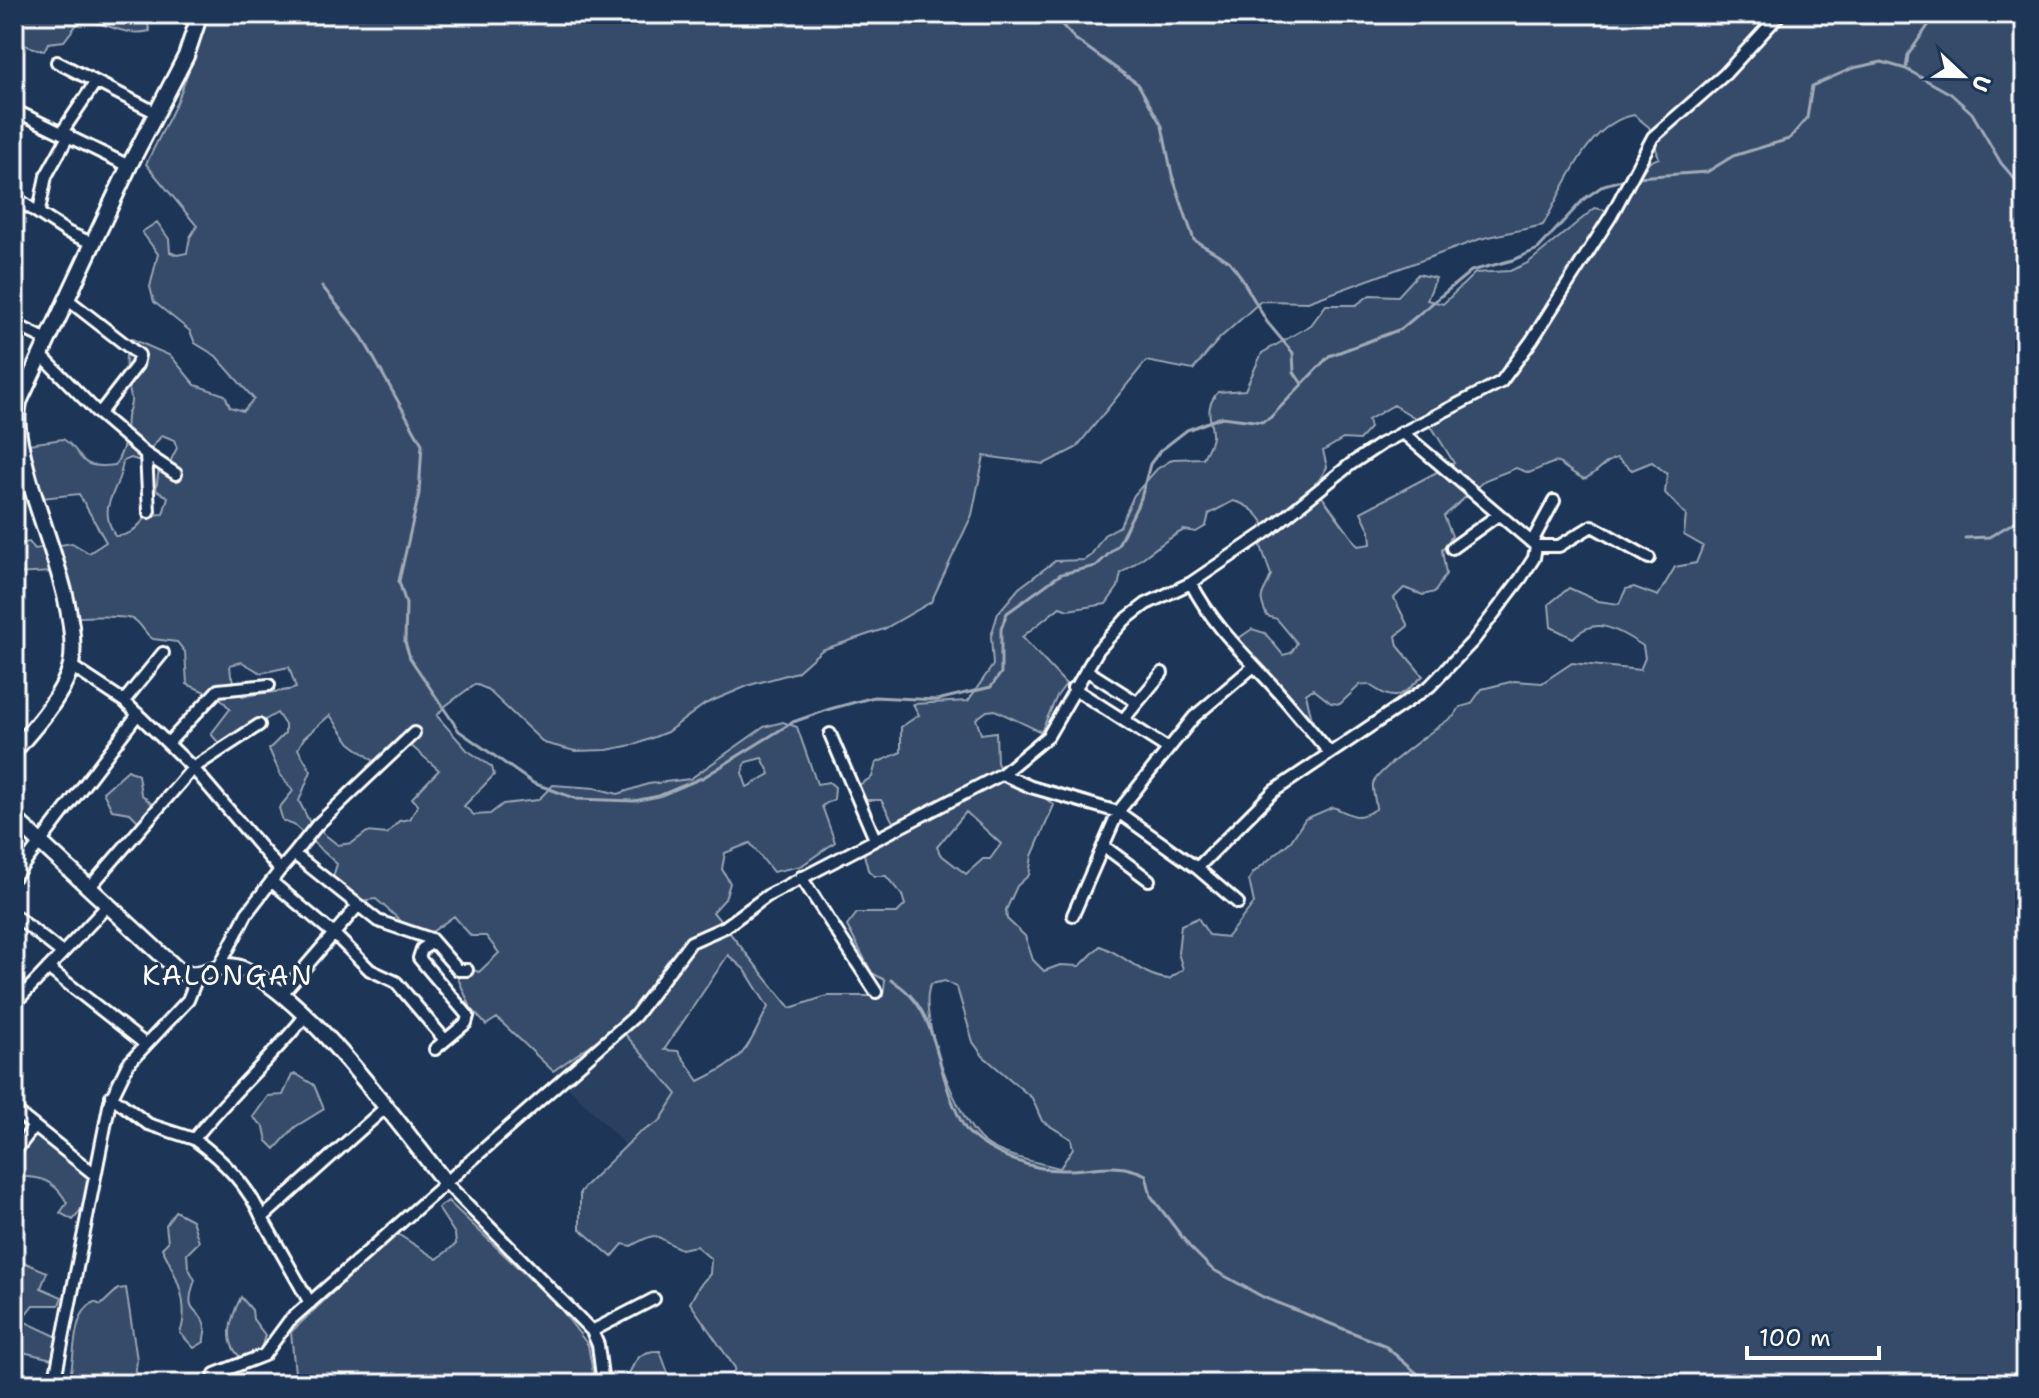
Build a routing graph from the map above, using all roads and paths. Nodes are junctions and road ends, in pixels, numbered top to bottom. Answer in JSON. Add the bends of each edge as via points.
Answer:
{"nodes":[{"id":1,"x":200,"y":14,"type":"edge"},
{"id":2,"x":1780,"y":14,"type":"edge"},
{"id":3,"x":57,"y":62,"type":"dead end"},
{"id":4,"x":95,"y":83,"type":"junction"},
{"id":5,"x":14,"y":110,"type":"edge"},
{"id":6,"x":157,"y":113,"type":"junction"},
{"id":7,"x":66,"y":134,"type":"junction"},
{"id":8,"x":129,"y":166,"type":"junction"},
{"id":9,"x":14,"y":197,"type":"edge"},
{"id":10,"x":39,"y":211,"type":"junction"},
{"id":11,"x":94,"y":244,"type":"junction"},
{"id":12,"x":67,"y":299,"type":"junction"},
{"id":13,"x":14,"y":324,"type":"edge"},
{"id":14,"x":47,"y":340,"type":"junction"},
{"id":15,"x":41,"y":355,"type":"junction"},
{"id":16,"x":16,"y":406,"type":"edge"},
{"id":17,"x":99,"y":414,"type":"junction"},
{"id":18,"x":1402,"y":432,"type":"junction"},
{"id":19,"x":146,"y":454,"type":"junction"},
{"id":20,"x":176,"y":474,"type":"dead end"},
{"id":21,"x":1554,"y":501,"type":"dead end"},
{"id":22,"x":149,"y":512,"type":"dead end"},
{"id":23,"x":1498,"y":515,"type":"junction"},
{"id":24,"x":1534,"y":543,"type":"junction"},
{"id":25,"x":1452,"y":548,"type":"dead end"},
{"id":26,"x":1649,"y":558,"type":"dead end"},
{"id":27,"x":1191,"y":583,"type":"junction"},
{"id":28,"x":163,"y":653,"type":"dead end"},
{"id":29,"x":71,"y":666,"type":"junction"},
{"id":30,"x":1254,"y":666,"type":"junction"},
{"id":31,"x":1086,"y":670,"type":"junction"},
{"id":32,"x":1162,"y":673,"type":"dead end"},
{"id":33,"x":269,"y":685,"type":"dead end"},
{"id":34,"x":1073,"y":688,"type":"junction"},
{"id":35,"x":124,"y":701,"type":"junction"},
{"id":36,"x":1135,"y":701,"type":"junction"},
{"id":37,"x":138,"y":714,"type":"junction"},
{"id":38,"x":1123,"y":720,"type":"junction"},
{"id":39,"x":259,"y":725,"type":"dead end"},
{"id":40,"x":414,"y":733,"type":"dead end"},
{"id":41,"x":830,"y":734,"type":"dead end"},
{"id":42,"x":168,"y":743,"type":"junction"},
{"id":43,"x":1167,"y":748,"type":"junction"},
{"id":44,"x":14,"y":751,"type":"edge"},
{"id":45,"x":1330,"y":753,"type":"junction"},
{"id":46,"x":193,"y":768,"type":"junction"},
{"id":47,"x":1002,"y":774,"type":"junction"},
{"id":48,"x":1118,"y":812,"type":"junction"},
{"id":49,"x":14,"y":818,"type":"edge"},
{"id":50,"x":875,"y":839,"type":"junction"},
{"id":51,"x":39,"y":840,"type":"junction"},
{"id":52,"x":1105,"y":847,"type":"junction"},
{"id":53,"x":294,"y":854,"type":"junction"},
{"id":54,"x":1197,"y":868,"type":"junction"},
{"id":55,"x":280,"y":870,"type":"junction"},
{"id":56,"x":14,"y":877,"type":"edge"},
{"id":57,"x":801,"y":877,"type":"junction"},
{"id":58,"x":1149,"y":880,"type":"dead end"},
{"id":59,"x":272,"y":882,"type":"junction"},
{"id":60,"x":89,"y":888,"type":"junction"},
{"id":61,"x":1238,"y":903,"type":"dead end"},
{"id":62,"x":108,"y":905,"type":"junction"},
{"id":63,"x":357,"y":907,"type":"junction"},
{"id":64,"x":14,"y":915,"type":"edge"},
{"id":65,"x":1073,"y":915,"type":"dead end"},
{"id":66,"x":335,"y":935,"type":"junction"},
{"id":67,"x":433,"y":942,"type":"junction"},
{"id":68,"x":62,"y":953,"type":"junction"},
{"id":69,"x":220,"y":965,"type":"junction"},
{"id":70,"x":48,"y":968,"type":"junction"},
{"id":71,"x":467,"y":970,"type":"dead end"},
{"id":72,"x":198,"y":975,"type":"junction"},
{"id":73,"x":876,"y":992,"type":"dead end"},
{"id":74,"x":281,"y":995,"type":"junction"},
{"id":75,"x":14,"y":1000,"type":"edge"},
{"id":76,"x":306,"y":1015,"type":"junction"},
{"id":77,"x":445,"y":1040,"type":"junction"},
{"id":78,"x":145,"y":1044,"type":"junction"},
{"id":79,"x":435,"y":1049,"type":"dead end"},
{"id":80,"x":111,"y":1096,"type":"junction"},
{"id":81,"x":385,"y":1108,"type":"junction"},
{"id":82,"x":14,"y":1110,"type":"edge"},
{"id":83,"x":33,"y":1128,"type":"junction"},
{"id":84,"x":194,"y":1139,"type":"junction"},
{"id":85,"x":14,"y":1153,"type":"edge"},
{"id":86,"x":94,"y":1174,"type":"junction"},
{"id":87,"x":445,"y":1182,"type":"junction"},
{"id":88,"x":262,"y":1218,"type":"junction"},
{"id":89,"x":654,"y":1299,"type":"dead end"},
{"id":90,"x":310,"y":1303,"type":"junction"},
{"id":91,"x":592,"y":1331,"type":"junction"},
{"id":92,"x":54,"y":1384,"type":"edge"},
{"id":93,"x":213,"y":1384,"type":"edge"},
{"id":94,"x":603,"y":1384,"type":"edge"}],
"edges":[{"from":1,"to":6,"type":"main road"},
{"from":2,"to":18,"type":"street","via":[[1692,106],[1664,125],[1540,328],[1501,382]]},
{"from":3,"to":4,"type":"street"},
{"from":4,"to":6,"type":"street"},
{"from":4,"to":7,"type":"street"},
{"from":5,"to":7,"type":"street"},
{"from":6,"to":8,"type":"main road"},
{"from":7,"to":8,"type":"street"},
{"from":7,"to":10,"type":"street","via":[[46,176]]},
{"from":8,"to":11,"type":"main road"},
{"from":9,"to":10,"type":"street"},
{"from":10,"to":11,"type":"street"},
{"from":11,"to":12,"type":"main road"},
{"from":12,"to":14,"type":"main road"},
{"from":12,"to":17,"type":"street","via":[[139,355]]},
{"from":13,"to":14,"type":"street"},
{"from":14,"to":15,"type":"main road"},
{"from":15,"to":16,"type":"main road"},
{"from":15,"to":17,"type":"street"},
{"from":16,"to":29,"type":"main road","via":[[25,462],[64,597]]},
{"from":17,"to":19,"type":"street"},
{"from":18,"to":23,"type":"street"},
{"from":18,"to":27,"type":"street"},
{"from":19,"to":20,"type":"street"},
{"from":19,"to":22,"type":"street"},
{"from":21,"to":24,"type":"street"},
{"from":23,"to":24,"type":"street"},
{"from":23,"to":25,"type":"street"},
{"from":24,"to":26,"type":"street","via":[[1559,546],[1592,526]]},
{"from":24,"to":45,"type":"street","via":[[1529,568],[1450,667]]},
{"from":27,"to":30,"type":"street","via":[[1220,630]]},
{"from":27,"to":31,"type":"street","via":[[1146,604],[1117,627]]},
{"from":28,"to":35,"type":"street"},
{"from":29,"to":35,"type":"street"},
{"from":29,"to":44,"type":"main road","via":[[41,718]]},
{"from":30,"to":43,"type":"street","via":[[1194,717]]},
{"from":30,"to":45,"type":"street"},
{"from":31,"to":34,"type":"street"},
{"from":31,"to":36,"type":"street"},
{"from":32,"to":36,"type":"street"},
{"from":33,"to":42,"type":"street","via":[[218,690]]},
{"from":34,"to":38,"type":"street"},
{"from":34,"to":47,"type":"street","via":[[1040,745]]},
{"from":35,"to":37,"type":"street"},
{"from":36,"to":38,"type":"street"},
{"from":37,"to":42,"type":"street"},
{"from":37,"to":51,"type":"street"},
{"from":38,"to":43,"type":"street"},
{"from":39,"to":46,"type":"street"},
{"from":40,"to":53,"type":"street","via":[[317,825]]},
{"from":41,"to":50,"type":"street"},
{"from":42,"to":46,"type":"street"},
{"from":43,"to":48,"type":"street"},
{"from":45,"to":54,"type":"street","via":[[1274,791]]},
{"from":46,"to":55,"type":"street"},
{"from":46,"to":60,"type":"street"},
{"from":47,"to":48,"type":"street"},
{"from":47,"to":50,"type":"street"},
{"from":48,"to":52,"type":"street"},
{"from":48,"to":54,"type":"street"},
{"from":49,"to":51,"type":"main road"},
{"from":50,"to":57,"type":"street"},
{"from":51,"to":56,"type":"street"},
{"from":51,"to":60,"type":"main road"},
{"from":52,"to":58,"type":"street"},
{"from":52,"to":65,"type":"street"},
{"from":53,"to":55,"type":"street"},
{"from":53,"to":63,"type":"street"},
{"from":54,"to":61,"type":"street"},
{"from":55,"to":59,"type":"street"},
{"from":57,"to":73,"type":"street"},
{"from":57,"to":87,"type":"street","via":[[725,927],[691,942],[635,1016]]},
{"from":59,"to":66,"type":"street"},
{"from":59,"to":69,"type":"street","via":[[247,913]]},
{"from":60,"to":62,"type":"main road"},
{"from":62,"to":68,"type":"street"},
{"from":62,"to":72,"type":"main road","via":[[179,971]]},
{"from":63,"to":66,"type":"street"},
{"from":63,"to":67,"type":"street"},
{"from":64,"to":68,"type":"street"},
{"from":66,"to":74,"type":"street"},
{"from":66,"to":77,"type":"street","via":[[370,970],[396,982]]},
{"from":67,"to":71,"type":"street","via":[[458,970]]},
{"from":67,"to":77,"type":"street","via":[[419,958],[468,1016]]},
{"from":68,"to":70,"type":"street"},
{"from":69,"to":72,"type":"main road"},
{"from":69,"to":74,"type":"main road","via":[[243,969]]},
{"from":70,"to":75,"type":"street"},
{"from":70,"to":78,"type":"street"},
{"from":72,"to":78,"type":"street","via":[[188,1000]]},
{"from":74,"to":76,"type":"main road"},
{"from":76,"to":81,"type":"main road"},
{"from":76,"to":84,"type":"street"},
{"from":77,"to":79,"type":"street"},
{"from":78,"to":80,"type":"street"},
{"from":80,"to":84,"type":"street","via":[[148,1124]]},
{"from":80,"to":86,"type":"street"},
{"from":81,"to":87,"type":"main road"},
{"from":81,"to":88,"type":"street"},
{"from":82,"to":83,"type":"street"},
{"from":83,"to":85,"type":"street"},
{"from":83,"to":86,"type":"street"},
{"from":84,"to":88,"type":"street","via":[[253,1197]]},
{"from":86,"to":92,"type":"street"},
{"from":87,"to":90,"type":"street"},
{"from":87,"to":91,"type":"street"},
{"from":88,"to":90,"type":"street"},
{"from":89,"to":91,"type":"street"},
{"from":90,"to":93,"type":"street","via":[[283,1326],[264,1355],[215,1374]]},
{"from":91,"to":94,"type":"street"}]}
